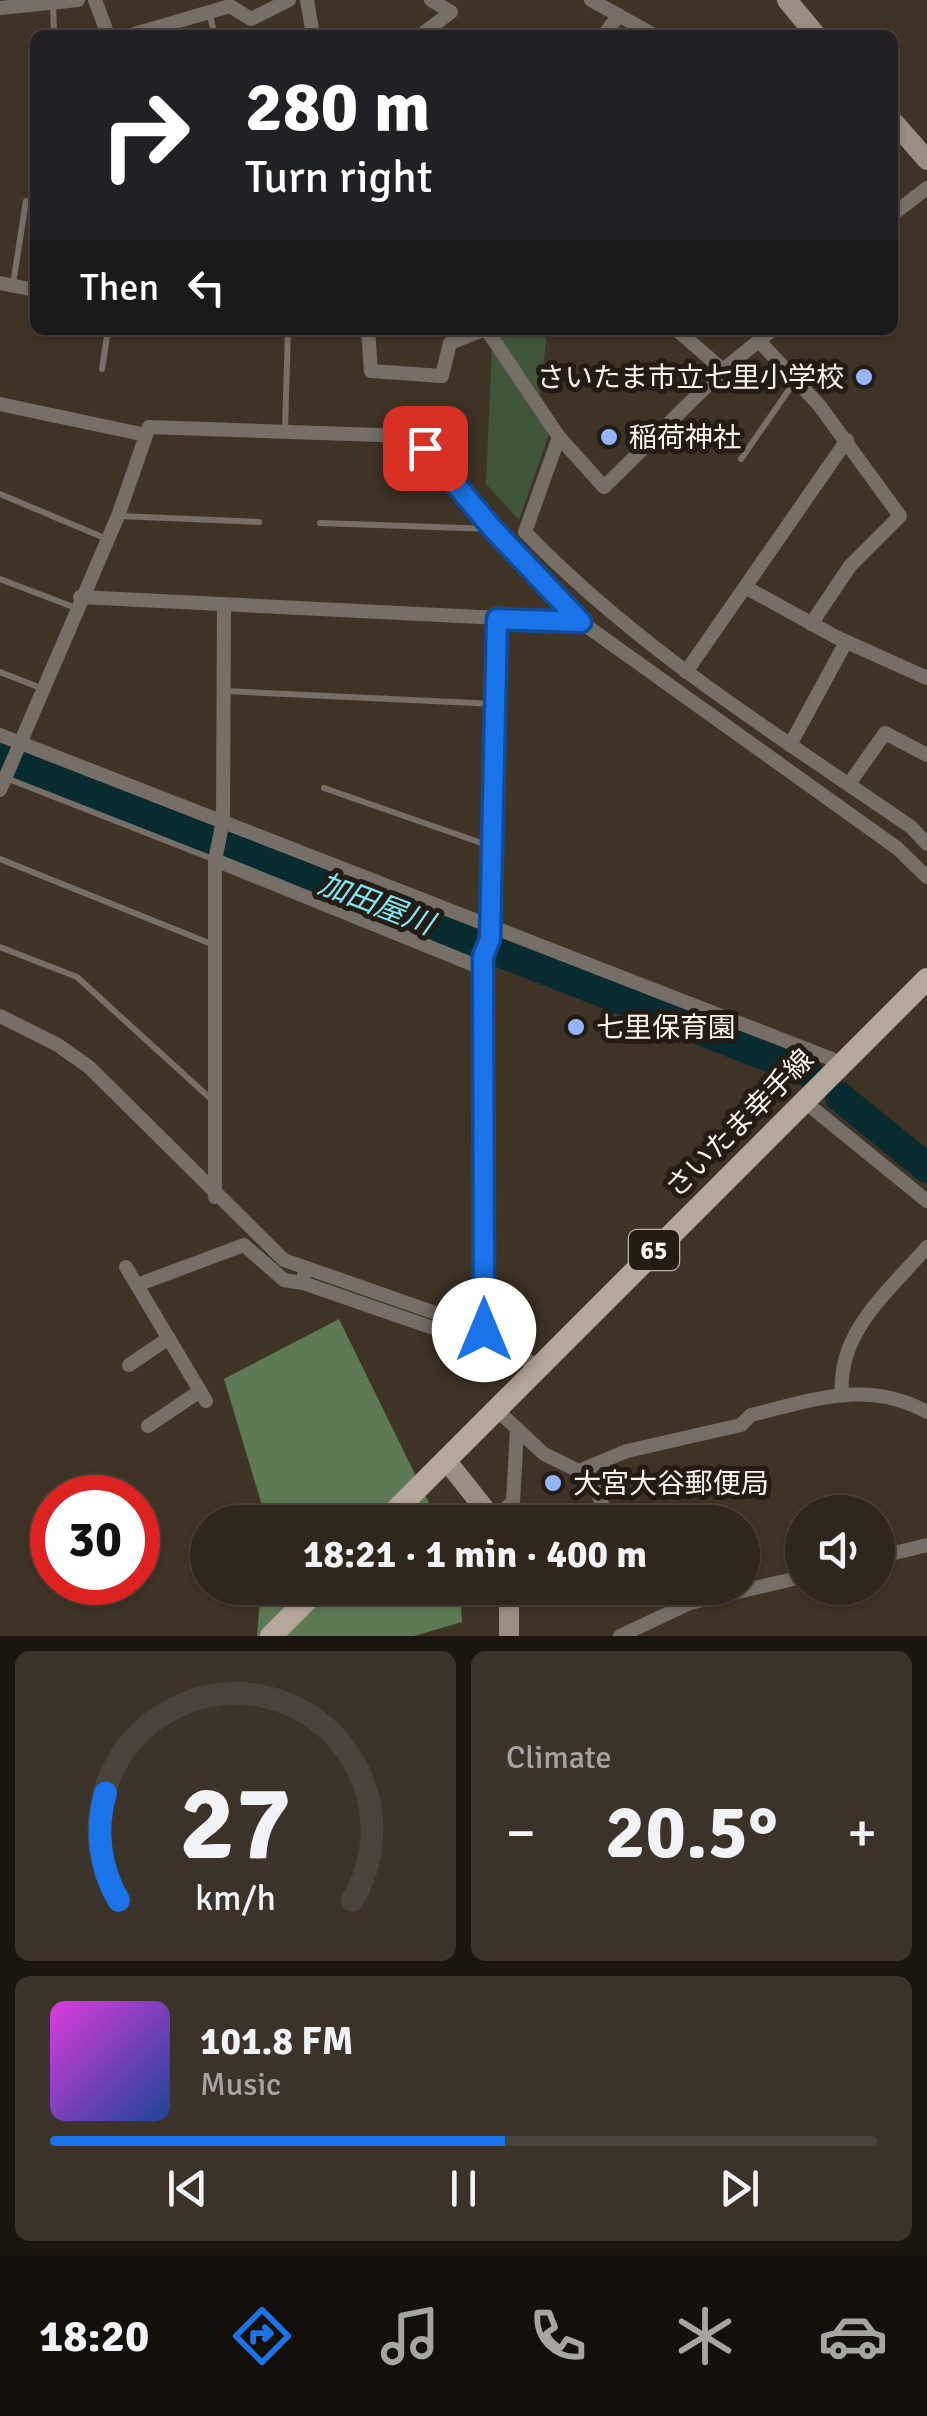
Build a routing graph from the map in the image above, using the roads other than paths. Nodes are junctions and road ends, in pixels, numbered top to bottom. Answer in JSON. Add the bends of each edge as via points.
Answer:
{"nodes":[{"id":1,"x":78,"y":0,"type":"edge"},
{"id":2,"x":95,"y":0,"type":"edge"},
{"id":3,"x":290,"y":0,"type":"edge"},
{"id":4,"x":307,"y":0,"type":"edge"},
{"id":5,"x":431,"y":0,"type":"edge"},
{"id":6,"x":591,"y":0,"type":"edge"},
{"id":7,"x":788,"y":0,"type":"edge"},
{"id":8,"x":54,"y":3,"type":"junction"},
{"id":9,"x":228,"y":3,"type":"edge"},
{"id":10,"x":0,"y":8,"type":"edge"},
{"id":11,"x":209,"y":12,"type":"junction"},
{"id":12,"x":619,"y":15,"type":"junction"},
{"id":13,"x":54,"y":30,"type":"edge"},
{"id":14,"x":106,"y":30,"type":"edge"},
{"id":15,"x":158,"y":30,"type":"edge"},
{"id":16,"x":214,"y":30,"type":"edge"},
{"id":17,"x":311,"y":30,"type":"edge"},
{"id":18,"x":427,"y":30,"type":"edge"},
{"id":19,"x":608,"y":30,"type":"edge"},
{"id":20,"x":645,"y":30,"type":"edge"},
{"id":21,"x":812,"y":30,"type":"edge"},
{"id":22,"x":898,"y":127,"type":"edge"},
{"id":23,"x":927,"y":160,"type":"edge"},
{"id":24,"x":927,"y":188,"type":"edge"},
{"id":25,"x":26,"y":201,"type":"dead end"},
{"id":26,"x":898,"y":210,"type":"edge"},
{"id":27,"x":6,"y":284,"type":"edge"},
{"id":28,"x":107,"y":335,"type":"edge"},
{"id":29,"x":288,"y":335,"type":"edge"},
{"id":30,"x":368,"y":335,"type":"edge"},
{"id":31,"x":472,"y":335,"type":"edge"},
{"id":32,"x":488,"y":335,"type":"edge"},
{"id":33,"x":683,"y":335,"type":"edge"},
{"id":34,"x":767,"y":335,"type":"edge"},
{"id":35,"x":760,"y":342,"type":"junction"},
{"id":36,"x":102,"y":370,"type":"dead end"},
{"id":37,"x":723,"y":370,"type":"junction"},
{"id":38,"x":796,"y":380,"type":"junction"},
{"id":39,"x":0,"y":404,"type":"edge"},
{"id":40,"x":286,"y":431,"type":"junction"},
{"id":41,"x":146,"y":435,"type":"junction"},
{"id":42,"x":559,"y":437,"type":"junction"},
{"id":43,"x":848,"y":440,"type":"junction"},
{"id":44,"x":742,"y":458,"type":"dead end"},
{"id":45,"x":0,"y":494,"type":"edge"},
{"id":46,"x":118,"y":516,"type":"junction"},
{"id":47,"x":258,"y":522,"type":"dead end"},
{"id":48,"x":320,"y":522,"type":"dead end"},
{"id":49,"x":493,"y":529,"type":"junction"},
{"id":50,"x":108,"y":539,"type":"junction"},
{"id":51,"x":0,"y":579,"type":"edge"},
{"id":52,"x":746,"y":587,"type":"junction"},
{"id":53,"x":78,"y":603,"type":"junction"},
{"id":54,"x":224,"y":606,"type":"junction"},
{"id":55,"x":497,"y":619,"type":"junction"},
{"id":56,"x":581,"y":622,"type":"junction"},
{"id":57,"x":811,"y":624,"type":"junction"},
{"id":58,"x":846,"y":642,"type":"junction"},
{"id":59,"x":0,"y":672,"type":"edge"},
{"id":60,"x":686,"y":672,"type":"junction"},
{"id":61,"x":927,"y":678,"type":"edge"},
{"id":62,"x":44,"y":690,"type":"junction"},
{"id":63,"x":224,"y":691,"type":"junction"},
{"id":64,"x":495,"y":704,"type":"junction"},
{"id":65,"x":0,"y":735,"type":"edge"},
{"id":66,"x":790,"y":745,"type":"junction"},
{"id":67,"x":927,"y":755,"type":"edge"},
{"id":68,"x":10,"y":769,"type":"edge"},
{"id":69,"x":849,"y":784,"type":"junction"},
{"id":70,"x":324,"y":788,"type":"dead end"},
{"id":71,"x":223,"y":820,"type":"junction"},
{"id":72,"x":927,"y":844,"type":"edge"},
{"id":73,"x":492,"y":846,"type":"junction"},
{"id":74,"x":0,"y":860,"type":"edge"},
{"id":75,"x":216,"y":860,"type":"junction"},
{"id":76,"x":927,"y":877,"type":"edge"},
{"id":77,"x":490,"y":932,"type":"junction"},
{"id":78,"x":216,"y":945,"type":"junction"},
{"id":79,"x":0,"y":947,"type":"edge"},
{"id":80,"x":484,"y":962,"type":"junction"},
{"id":81,"x":927,"y":979,"type":"edge"},
{"id":82,"x":0,"y":1016,"type":"edge"},
{"id":83,"x":842,"y":1063,"type":"junction"},
{"id":84,"x":805,"y":1102,"type":"junction"},
{"id":85,"x":215,"y":1103,"type":"junction"},
{"id":86,"x":216,"y":1197,"type":"junction"},
{"id":87,"x":927,"y":1201,"type":"edge"},
{"id":88,"x":927,"y":1246,"type":"edge"},
{"id":89,"x":126,"y":1267,"type":"dead end"},
{"id":90,"x":304,"y":1275,"type":"junction"},
{"id":91,"x":137,"y":1285,"type":"junction"},
{"id":92,"x":169,"y":1338,"type":"junction"},
{"id":93,"x":129,"y":1364,"type":"dead end"},
{"id":94,"x":540,"y":1365,"type":"junction"},
{"id":95,"x":842,"y":1394,"type":"junction"},
{"id":96,"x":497,"y":1410,"type":"junction"},
{"id":97,"x":927,"y":1412,"type":"edge"},
{"id":98,"x":148,"y":1426,"type":"dead end"},
{"id":99,"x":518,"y":1430,"type":"junction"},
{"id":100,"x":446,"y":1460,"type":"junction"},
{"id":101,"x":588,"y":1468,"type":"junction"},
{"id":102,"x":401,"y":1505,"type":"edge"},
{"id":103,"x":481,"y":1505,"type":"edge"},
{"id":104,"x":510,"y":1505,"type":"edge"},
{"id":105,"x":603,"y":1505,"type":"edge"},
{"id":106,"x":927,"y":1545,"type":"edge"},
{"id":107,"x":895,"y":1553,"type":"edge"},
{"id":108,"x":785,"y":1580,"type":"edge"},
{"id":109,"x":760,"y":1586,"type":"edge"},
{"id":110,"x":302,"y":1605,"type":"edge"},
{"id":111,"x":510,"y":1605,"type":"edge"},
{"id":112,"x":687,"y":1605,"type":"edge"},
{"id":113,"x":270,"y":1636,"type":"edge"},
{"id":114,"x":509,"y":1636,"type":"edge"},
{"id":115,"x":620,"y":1636,"type":"edge"}],
"edges":[{"from":1,"to":8,"type":"street"},
{"from":2,"to":14,"type":"street"},
{"from":3,"to":9,"type":"street","via":[[251,20]]},
{"from":4,"to":17,"type":"street"},
{"from":5,"to":18,"type":"street","via":[[451,12]]},
{"from":6,"to":12,"type":"street"},
{"from":7,"to":21,"type":"street"},
{"from":8,"to":10,"type":"street"},
{"from":8,"to":13,"type":"lane"},
{"from":9,"to":11,"type":"street"},
{"from":11,"to":15,"type":"street"},
{"from":11,"to":16,"type":"lane"},
{"from":12,"to":19,"type":"street"},
{"from":12,"to":20,"type":"street"},
{"from":22,"to":23,"type":"street"},
{"from":24,"to":26,"type":"street"},
{"from":25,"to":27,"type":"lane"},
{"from":28,"to":36,"type":"lane"},
{"from":29,"to":40,"type":"lane"},
{"from":30,"to":31,"type":"street","via":[[370,371],[442,376],[450,343]]},
{"from":32,"to":42,"type":"street"},
{"from":33,"to":37,"type":"street"},
{"from":34,"to":35,"type":"street"},
{"from":35,"to":37,"type":"street"},
{"from":35,"to":38,"type":"street"},
{"from":37,"to":42,"type":"street","via":[[604,487]]},
{"from":38,"to":43,"type":"street"},
{"from":38,"to":44,"type":"lane"},
{"from":39,"to":41,"type":"street"},
{"from":40,"to":41,"type":"street","via":[[149,426]]},
{"from":40,"to":49,"type":"street","via":[[407,436],[425,448]]},
{"from":41,"to":46,"type":"street"},
{"from":42,"to":60,"type":"street","via":[[525,532],[584,593]]},
{"from":43,"to":52,"type":"street"},
{"from":43,"to":57,"type":"street","via":[[900,516],[850,566]]},
{"from":45,"to":50,"type":"lane"},
{"from":46,"to":47,"type":"lane"},
{"from":46,"to":50,"type":"street"},
{"from":48,"to":49,"type":"lane"},
{"from":49,"to":56,"type":"street"},
{"from":50,"to":53,"type":"street"},
{"from":51,"to":53,"type":"lane"},
{"from":52,"to":57,"type":"street"},
{"from":52,"to":60,"type":"street"},
{"from":53,"to":54,"type":"street"},
{"from":53,"to":62,"type":"street"},
{"from":54,"to":55,"type":"street"},
{"from":54,"to":63,"type":"street"},
{"from":55,"to":56,"type":"street"},
{"from":55,"to":64,"type":"street"},
{"from":56,"to":76,"type":"street","via":[[897,848]]},
{"from":57,"to":58,"type":"street"},
{"from":58,"to":61,"type":"street"},
{"from":58,"to":66,"type":"street"},
{"from":59,"to":62,"type":"lane"},
{"from":60,"to":66,"type":"street"},
{"from":62,"to":68,"type":"street"},
{"from":63,"to":64,"type":"lane"},
{"from":63,"to":71,"type":"street"},
{"from":64,"to":73,"type":"street"},
{"from":65,"to":68,"type":"street"},
{"from":66,"to":69,"type":"street"},
{"from":67,"to":69,"type":"street","via":[[885,734]]},
{"from":68,"to":71,"type":"street"},
{"from":68,"to":75,"type":"lane"},
{"from":69,"to":72,"type":"street"},
{"from":70,"to":73,"type":"lane"},
{"from":71,"to":75,"type":"street"},
{"from":71,"to":77,"type":"street"},
{"from":73,"to":77,"type":"street"},
{"from":74,"to":78,"type":"lane"},
{"from":75,"to":78,"type":"street"},
{"from":75,"to":80,"type":"street"},
{"from":77,"to":80,"type":"street"},
{"from":77,"to":83,"type":"street"},
{"from":78,"to":85,"type":"street"},
{"from":79,"to":85,"type":"lane","via":[[76,977]]},
{"from":80,"to":90,"type":"street","via":[[484,1330]]},
{"from":81,"to":83,"type":"main road","name":"さいたま幸手線","number":"65"},
{"from":82,"to":86,"type":"street","via":[[89,1067]]},
{"from":83,"to":84,"type":"main road","name":"さいたま幸手線","number":"65"},
{"from":84,"to":87,"type":"street"},
{"from":84,"to":94,"type":"main road","name":"さいたま幸手線","number":"65"},
{"from":85,"to":86,"type":"street"},
{"from":86,"to":90,"type":"street"},
{"from":88,"to":95,"type":"street","via":[[854,1331],[840,1371]]},
{"from":89,"to":91,"type":"street"},
{"from":90,"to":91,"type":"street","via":[[284,1280],[244,1245]]},
{"from":90,"to":94,"type":"street"},
{"from":91,"to":92,"type":"street"},
{"from":92,"to":93,"type":"street"},
{"from":92,"to":98,"type":"street","via":[[204,1396]]},
{"from":94,"to":96,"type":"main road","name":"さいたま幸手線","number":"65"},
{"from":95,"to":97,"type":"street","via":[[884,1395]]},
{"from":95,"to":101,"type":"street","via":[[751,1414],[741,1425]]},
{"from":96,"to":99,"type":"street"},
{"from":96,"to":100,"type":"main road","name":"さいたま幸手線","number":"65"},
{"from":99,"to":101,"type":"street","via":[[562,1466]]},
{"from":99,"to":104,"type":"street"},
{"from":100,"to":102,"type":"main road","name":"さいたま幸手線","number":"65"},
{"from":100,"to":103,"type":"street"},
{"from":101,"to":105,"type":"street"},
{"from":106,"to":107,"type":"street"},
{"from":108,"to":109,"type":"street"},
{"from":110,"to":113,"type":"main road"},
{"from":111,"to":114,"type":"street"},
{"from":112,"to":115,"type":"street"}]}
